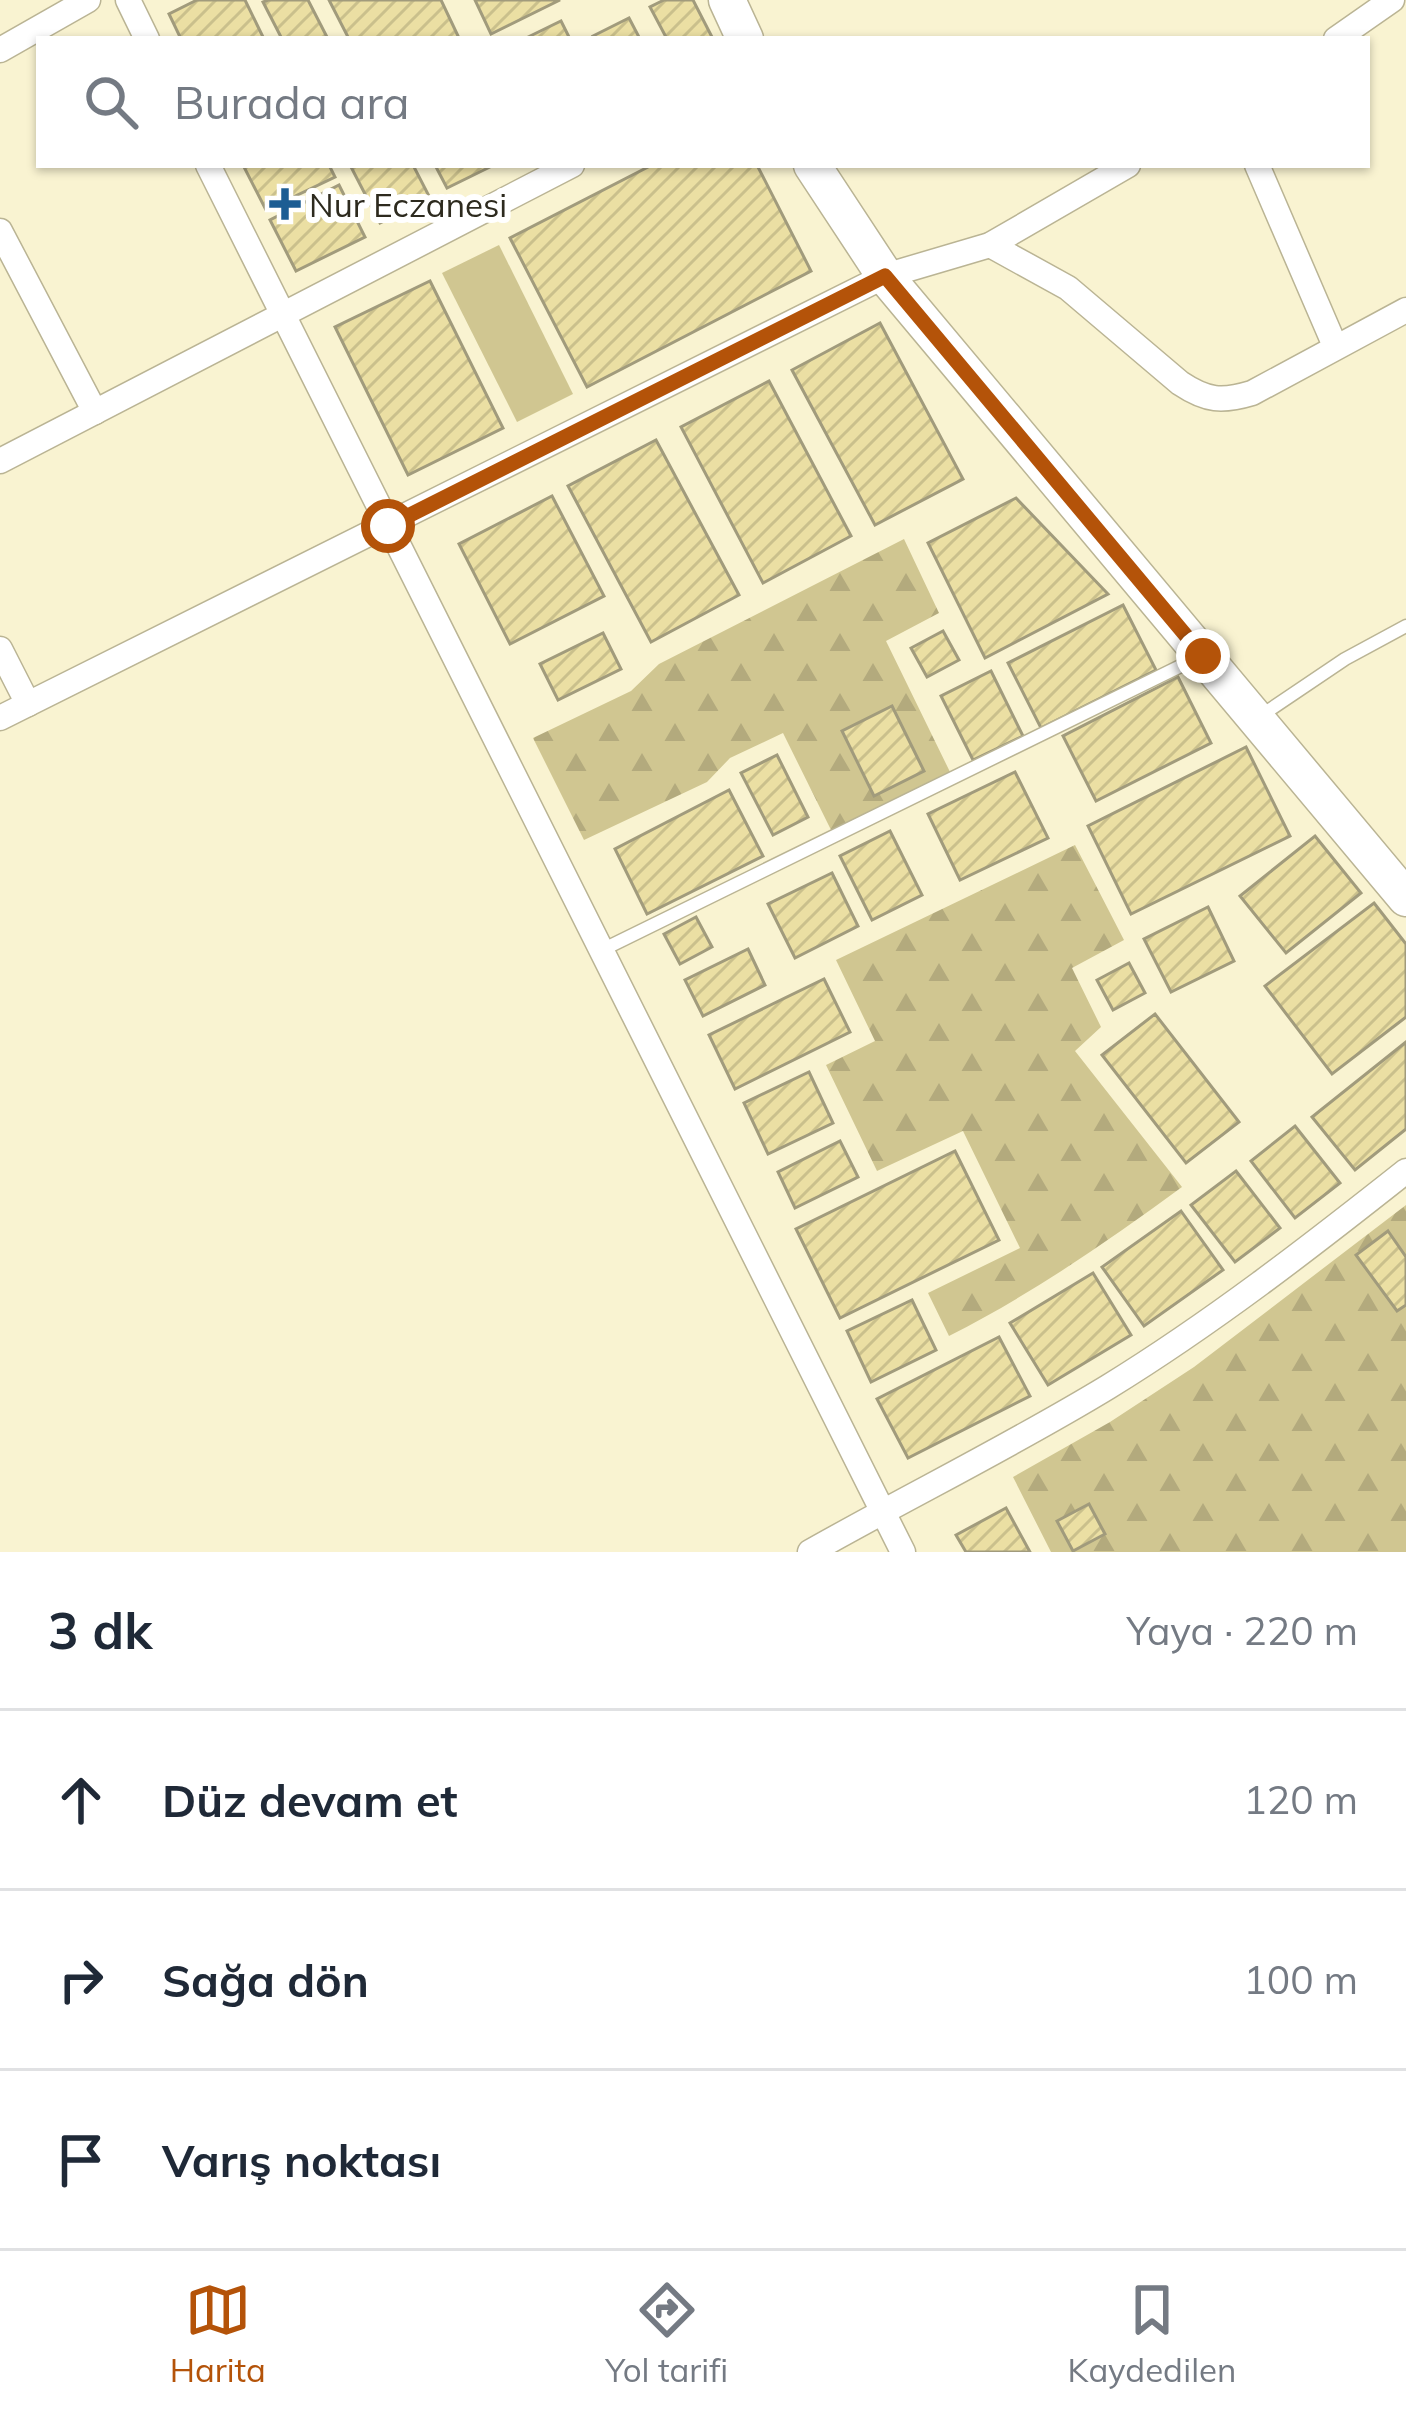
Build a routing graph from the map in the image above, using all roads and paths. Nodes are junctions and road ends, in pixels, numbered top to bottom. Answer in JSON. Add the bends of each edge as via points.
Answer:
{"nodes":[{"id":1,"x":88,"y":0,"type":"edge"},
{"id":2,"x":128,"y":0,"type":"edge"},
{"id":3,"x":727,"y":0,"type":"edge"},
{"id":4,"x":1392,"y":0,"type":"edge"},
{"id":5,"x":146,"y":36,"type":"edge"},
{"id":6,"x":744,"y":36,"type":"edge"},
{"id":7,"x":1340,"y":36,"type":"edge"},
{"id":8,"x":1,"y":46,"type":"edge"},
{"id":9,"x":209,"y":168,"type":"edge"},
{"id":10,"x":566,"y":168,"type":"edge"},
{"id":11,"x":814,"y":168,"type":"edge"},
{"id":12,"x":1123,"y":168,"type":"edge"},
{"id":13,"x":1258,"y":168,"type":"edge"},
{"id":14,"x":0,"y":231,"type":"edge"},
{"id":15,"x":990,"y":245,"type":"junction"},
{"id":16,"x":885,"y":276,"type":"junction"},
{"id":17,"x":1406,"y":310,"type":"edge"},
{"id":18,"x":282,"y":315,"type":"junction"},
{"id":19,"x":1335,"y":346,"type":"junction"},
{"id":20,"x":95,"y":412,"type":"junction"},
{"id":21,"x":0,"y":461,"type":"edge"},
{"id":22,"x":388,"y":526,"type":"junction"},
{"id":23,"x":1406,"y":626,"type":"edge"},
{"id":24,"x":0,"y":650,"type":"edge"},
{"id":25,"x":1203,"y":656,"type":"junction"},
{"id":26,"x":28,"y":704,"type":"junction"},
{"id":27,"x":0,"y":718,"type":"edge"},
{"id":28,"x":1256,"y":719,"type":"junction"},
{"id":29,"x":1406,"y":898,"type":"edge"},
{"id":30,"x":602,"y":950,"type":"junction"},
{"id":31,"x":1406,"y":1171,"type":"edge"},
{"id":32,"x":882,"y":1511,"type":"junction"},
{"id":33,"x":810,"y":1552,"type":"edge"},
{"id":34,"x":903,"y":1552,"type":"edge"}],
"edges":[{"from":1,"to":8,"type":"street"},
{"from":2,"to":5,"type":"street"},
{"from":3,"to":6,"type":"main road"},
{"from":4,"to":7,"type":"street"},
{"from":9,"to":18,"type":"street"},
{"from":10,"to":18,"type":"street"},
{"from":11,"to":16,"type":"main road"},
{"from":12,"to":15,"type":"street"},
{"from":13,"to":19,"type":"street"},
{"from":14,"to":20,"type":"street"},
{"from":15,"to":16,"type":"street"},
{"from":15,"to":19,"type":"street","via":[[1068,288],[1180,383],[1212,399],[1252,393]]},
{"from":16,"to":22,"type":"street"},
{"from":16,"to":25,"type":"main road"},
{"from":17,"to":19,"type":"street"},
{"from":18,"to":20,"type":"street"},
{"from":18,"to":22,"type":"street"},
{"from":20,"to":21,"type":"street"},
{"from":22,"to":26,"type":"street"},
{"from":22,"to":30,"type":"street"},
{"from":23,"to":28,"type":"lane"},
{"from":24,"to":26,"type":"street"},
{"from":25,"to":28,"type":"main road"},
{"from":25,"to":30,"type":"lane"},
{"from":26,"to":27,"type":"street"},
{"from":28,"to":29,"type":"main road"},
{"from":30,"to":32,"type":"street"},
{"from":31,"to":32,"type":"street","via":[[1140,1366]]},
{"from":32,"to":33,"type":"street"},
{"from":32,"to":34,"type":"street"}]}
